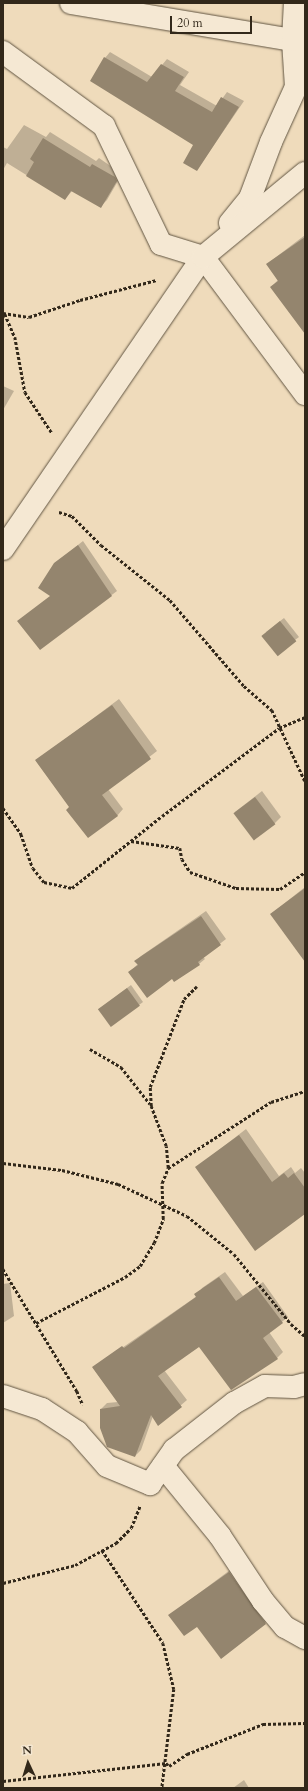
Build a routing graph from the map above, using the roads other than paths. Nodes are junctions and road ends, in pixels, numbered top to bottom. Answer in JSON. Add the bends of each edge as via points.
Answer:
{"nodes":[{"id":1,"x":71,"y":3,"type":"edge"},
{"id":2,"x":295,"y":3,"type":"edge"},
{"id":3,"x":299,"y":41,"type":"edge"},
{"id":4,"x":3,"y":52,"type":"edge"},
{"id":5,"x":305,"y":173,"type":"edge"},
{"id":6,"x":203,"y":257,"type":"junction"},
{"id":7,"x":305,"y":394,"type":"edge"},
{"id":8,"x":3,"y":549,"type":"edge"},
{"id":9,"x":305,"y":1384,"type":"edge"},
{"id":10,"x":3,"y":1396,"type":"edge"},
{"id":11,"x":162,"y":1466,"type":"junction"},
{"id":12,"x":305,"y":1638,"type":"edge"}],
"edges":[{"from":1,"to":3,"type":"street"},
{"from":2,"to":3,"type":"street"},
{"from":3,"to":6,"type":"street","via":[[296,87],[271,142],[250,198]]},
{"from":4,"to":6,"type":"street","via":[[104,126],[161,244]]},
{"from":5,"to":6,"type":"street"},
{"from":6,"to":7,"type":"street"},
{"from":6,"to":8,"type":"street"},
{"from":9,"to":11,"type":"street","via":[[294,1387],[265,1386],[234,1403],[174,1450]]},
{"from":10,"to":11,"type":"street","via":[[42,1410],[77,1432],[107,1466],[150,1484]]},
{"from":11,"to":12,"type":"street","via":[[220,1536],[263,1601],[285,1627]]}]}
